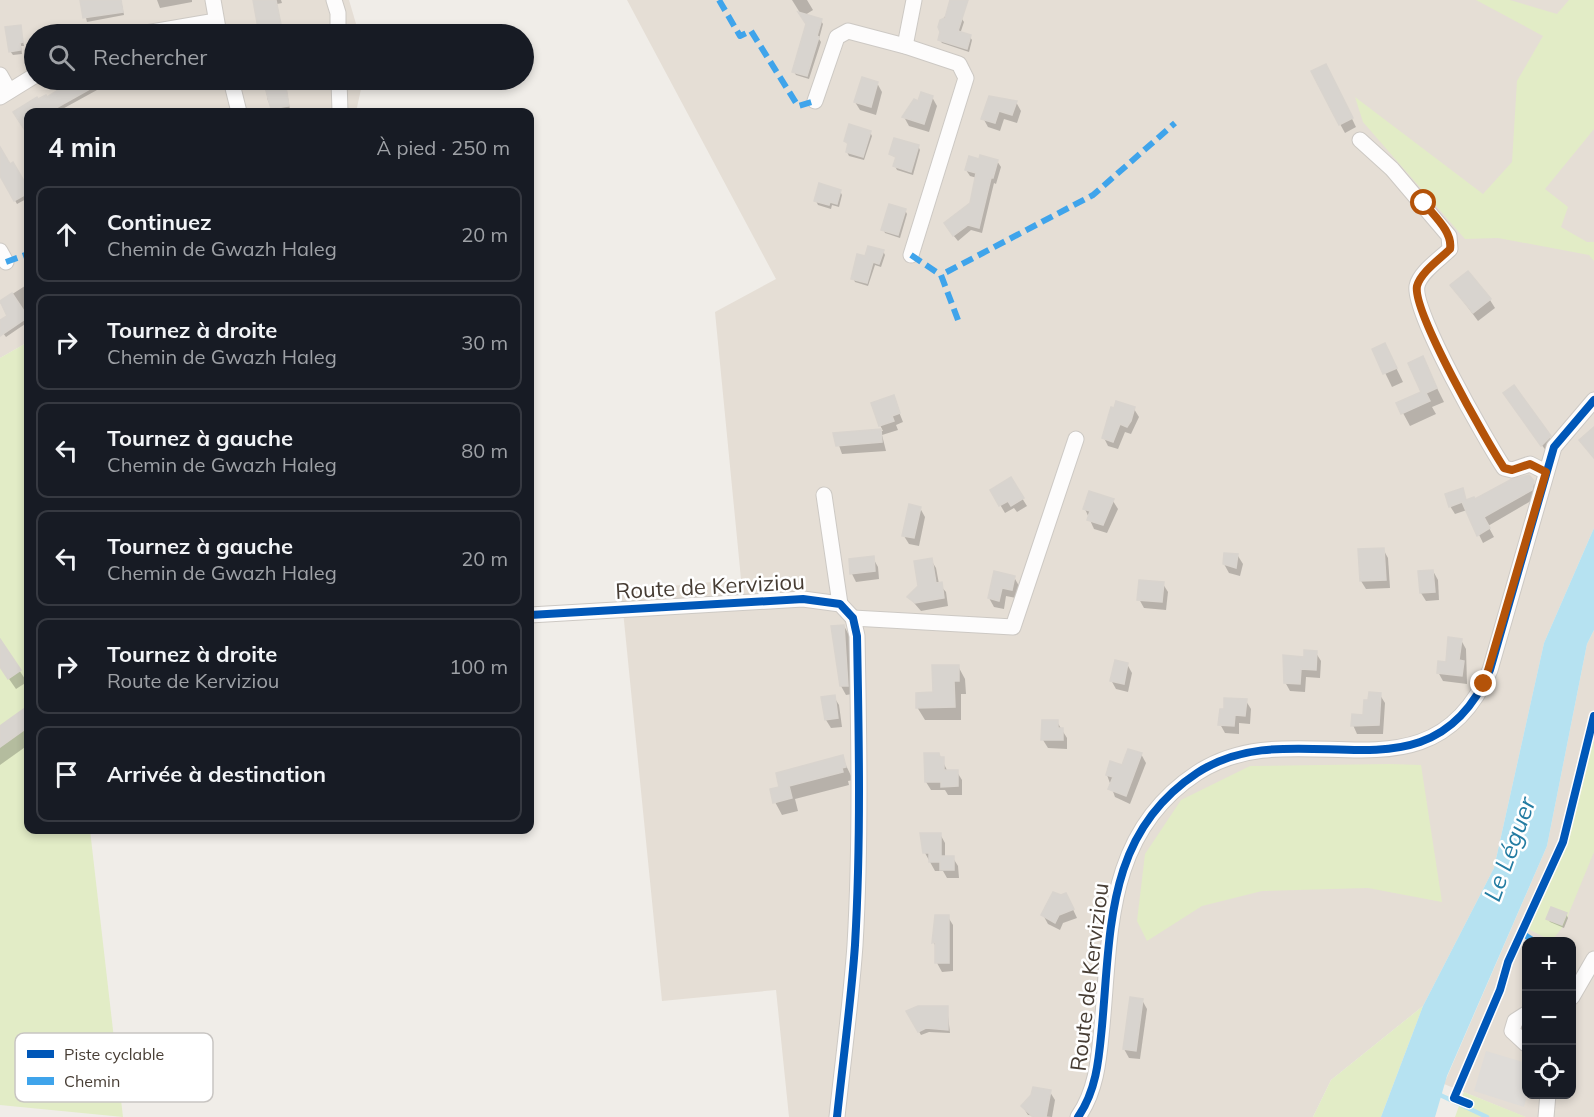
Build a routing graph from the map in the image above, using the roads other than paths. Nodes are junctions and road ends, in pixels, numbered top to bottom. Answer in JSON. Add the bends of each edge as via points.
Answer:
{"nodes":[{"id":1,"x":213,"y":0,"type":"edge"},
{"id":2,"x":334,"y":0,"type":"edge"},
{"id":3,"x":914,"y":0,"type":"edge"},
{"id":4,"x":217,"y":24,"type":"edge"},
{"id":5,"x":338,"y":24,"type":"edge"},
{"id":6,"x":905,"y":46,"type":"junction"},
{"id":7,"x":0,"y":75,"type":"edge"},
{"id":8,"x":24,"y":82,"type":"edge"},
{"id":9,"x":234,"y":90,"type":"edge"},
{"id":10,"x":339,"y":90,"type":"edge"},
{"id":11,"x":5,"y":94,"type":"edge"},
{"id":12,"x":815,"y":100,"type":"dead end"},
{"id":13,"x":238,"y":108,"type":"edge"},
{"id":14,"x":340,"y":108,"type":"edge"},
{"id":15,"x":1360,"y":140,"type":"dead end"},
{"id":16,"x":911,"y":255,"type":"dead end"},
{"id":17,"x":1594,"y":400,"type":"edge"},
{"id":18,"x":1076,"y":440,"type":"dead end"},
{"id":19,"x":1546,"y":472,"type":"junction"},
{"id":20,"x":824,"y":495,"type":"dead end"},
{"id":21,"x":840,"y":604,"type":"junction"},
{"id":22,"x":534,"y":615,"type":"edge"},
{"id":23,"x":853,"y":618,"type":"junction"},
{"id":24,"x":1594,"y":958,"type":"edge"},
{"id":25,"x":1575,"y":991,"type":"edge"},
{"id":26,"x":1522,"y":1017,"type":"edge"},
{"id":27,"x":1522,"y":1040,"type":"edge"},
{"id":28,"x":1548,"y":1099,"type":"edge"},
{"id":29,"x":837,"y":1117,"type":"edge"},
{"id":30,"x":1078,"y":1117,"type":"edge"},
{"id":31,"x":1546,"y":1117,"type":"edge"}],
"edges":[{"from":1,"to":4,"type":"street"},
{"from":2,"to":5,"type":"street"},
{"from":3,"to":6,"type":"street"},
{"from":6,"to":12,"type":"street","via":[[848,31],[837,37]]},
{"from":6,"to":16,"type":"street","via":[[958,64],[966,78]]},
{"from":7,"to":11,"type":"street"},
{"from":8,"to":11,"type":"street"},
{"from":9,"to":13,"type":"street"},
{"from":10,"to":14,"type":"street"},
{"from":15,"to":19,"type":"street","via":[[1392,169],[1449,236],[1450,249],[1421,277],[1417,293],[1482,436],[1504,468],[1512,470],[1530,464]]},
{"from":17,"to":19,"type":"street","name":"Route de Kerviziou","via":[[1554,447]]},
{"from":18,"to":23,"type":"street","via":[[1013,627]]},
{"from":19,"to":30,"type":"street","name":"Route de Kerviziou","via":[[1490,670],[1470,706],[1446,731],[1424,742],[1380,751],[1286,747],[1234,756],[1198,772],[1147,818],[1131,845],[1121,874],[1112,922],[1097,1073]]},
{"from":20,"to":21,"type":"street"},
{"from":21,"to":22,"type":"street","name":"Route de Kerviziou","via":[[820,599],[780,599]]},
{"from":21,"to":23,"type":"street"},
{"from":23,"to":29,"type":"street","via":[[857,636],[860,780],[858,881]]},
{"from":24,"to":25,"type":"street"},
{"from":26,"to":27,"type":"street","via":[[1515,1021],[1512,1032]]},
{"from":28,"to":31,"type":"street"}]}
